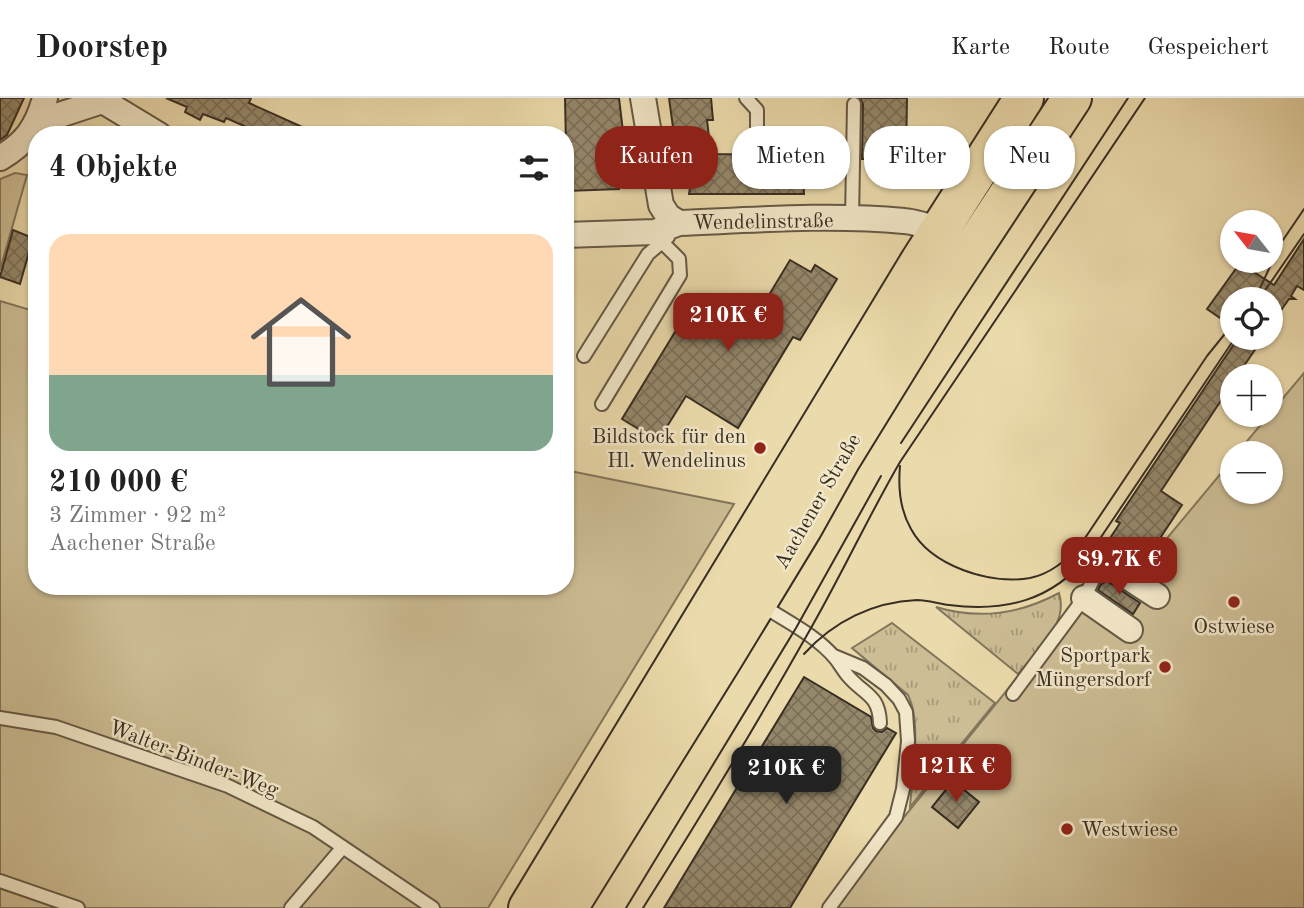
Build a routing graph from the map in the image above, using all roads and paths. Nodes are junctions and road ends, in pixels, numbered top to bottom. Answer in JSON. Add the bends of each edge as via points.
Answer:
{"nodes":[{"id":1,"x":45,"y":98,"type":"edge"},
{"id":2,"x":643,"y":98,"type":"edge"},
{"id":3,"x":747,"y":98,"type":"edge"},
{"id":4,"x":1024,"y":98,"type":"edge"},
{"id":5,"x":1072,"y":98,"type":"edge"},
{"id":6,"x":99,"y":100,"type":"edge"},
{"id":7,"x":854,"y":104,"type":"dead end"},
{"id":8,"x":38,"y":122,"type":"junction"},
{"id":9,"x":35,"y":126,"type":"edge"},
{"id":10,"x":144,"y":126,"type":"edge"},
{"id":11,"x":757,"y":126,"type":"edge"},
{"id":12,"x":28,"y":134,"type":"edge"},
{"id":13,"x":0,"y":158,"type":"edge"},
{"id":14,"x":1005,"y":200,"type":"junction"},
{"id":15,"x":852,"y":219,"type":"junction"},
{"id":16,"x":679,"y":223,"type":"junction"},
{"id":17,"x":939,"y":229,"type":"junction"},
{"id":18,"x":574,"y":235,"type":"edge"},
{"id":19,"x":663,"y":243,"type":"junction"},
{"id":20,"x":951,"y":281,"type":"junction"},
{"id":21,"x":584,"y":356,"type":"dead end"},
{"id":22,"x":602,"y":404,"type":"dead end"},
{"id":23,"x":1098,"y":570,"type":"joint"},
{"id":24,"x":1157,"y":596,"type":"dead end"},
{"id":25,"x":1084,"y":597,"type":"junction"},
{"id":26,"x":728,"y":617,"type":"junction"},
{"id":27,"x":1130,"y":630,"type":"dead end"},
{"id":28,"x":834,"y":656,"type":"junction"},
{"id":29,"x":1013,"y":694,"type":"dead end"},
{"id":30,"x":0,"y":718,"type":"edge"},
{"id":31,"x":880,"y":723,"type":"dead end"},
{"id":32,"x":343,"y":847,"type":"junction"},
{"id":33,"x":0,"y":881,"type":"edge"},
{"id":34,"x":78,"y":908,"type":"edge"},
{"id":35,"x":291,"y":908,"type":"edge"},
{"id":36,"x":433,"y":908,"type":"edge"},
{"id":37,"x":528,"y":908,"type":"edge"},
{"id":38,"x":568,"y":908,"type":"edge"},
{"id":39,"x":829,"y":908,"type":"edge"}],
"edges":[{"from":1,"to":8,"type":"street"},
{"from":2,"to":16,"type":"street","name":"Wendelinstraße","via":[[661,205]]},
{"from":3,"to":11,"type":"lane","via":[[757,110]]},
{"from":4,"to":17,"type":"main road","name":"Aachener Straße"},
{"from":5,"to":14,"type":"main road","name":"Aachener Straße"},
{"from":6,"to":8,"type":"street"},
{"from":6,"to":10,"type":"street"},
{"from":7,"to":15,"type":"lane"},
{"from":8,"to":9,"type":"street"},
{"from":12,"to":13,"type":"street","via":[[15,150]]},
{"from":14,"to":17,"type":"street"},
{"from":14,"to":20,"type":"main road","name":"Aachener Straße"},
{"from":15,"to":16,"type":"street","name":"Wendelinstraße"},
{"from":15,"to":17,"type":"street","name":"Wendelinstraße","via":[[906,221]]},
{"from":16,"to":18,"type":"street","via":[[654,232]]},
{"from":16,"to":19,"type":"lane"},
{"from":17,"to":20,"type":"street"},
{"from":17,"to":26,"type":"main road","name":"Aachener Straße"},
{"from":19,"to":21,"type":"lane","via":[[649,254]]},
{"from":19,"to":22,"type":"lane","via":[[679,259],[680,275]]},
{"from":20,"to":26,"type":"main road","name":"Aachener Straße","via":[[841,459]]},
{"from":23,"to":24,"type":"street","via":[[1103,561]]},
{"from":23,"to":25,"type":"lane"},
{"from":25,"to":27,"type":"street"},
{"from":25,"to":29,"type":"lane"},
{"from":26,"to":28,"type":"lane","via":[[807,635]]},
{"from":26,"to":37,"type":"main road","name":"Aachener Straße"},
{"from":26,"to":38,"type":"main road","name":"Aachener Straße"},
{"from":28,"to":31,"type":"lane","via":[[848,677],[875,702]]},
{"from":28,"to":39,"type":"lane","via":[[863,668],[899,699],[906,712],[908,741],[895,817]]},
{"from":30,"to":32,"type":"lane","name":"Walter-Binder-Weg","via":[[56,727],[228,786],[313,827]]},
{"from":32,"to":35,"type":"lane"},
{"from":32,"to":36,"type":"lane","name":"Walter-Binder-Weg"},
{"from":33,"to":34,"type":"lane"}]}
